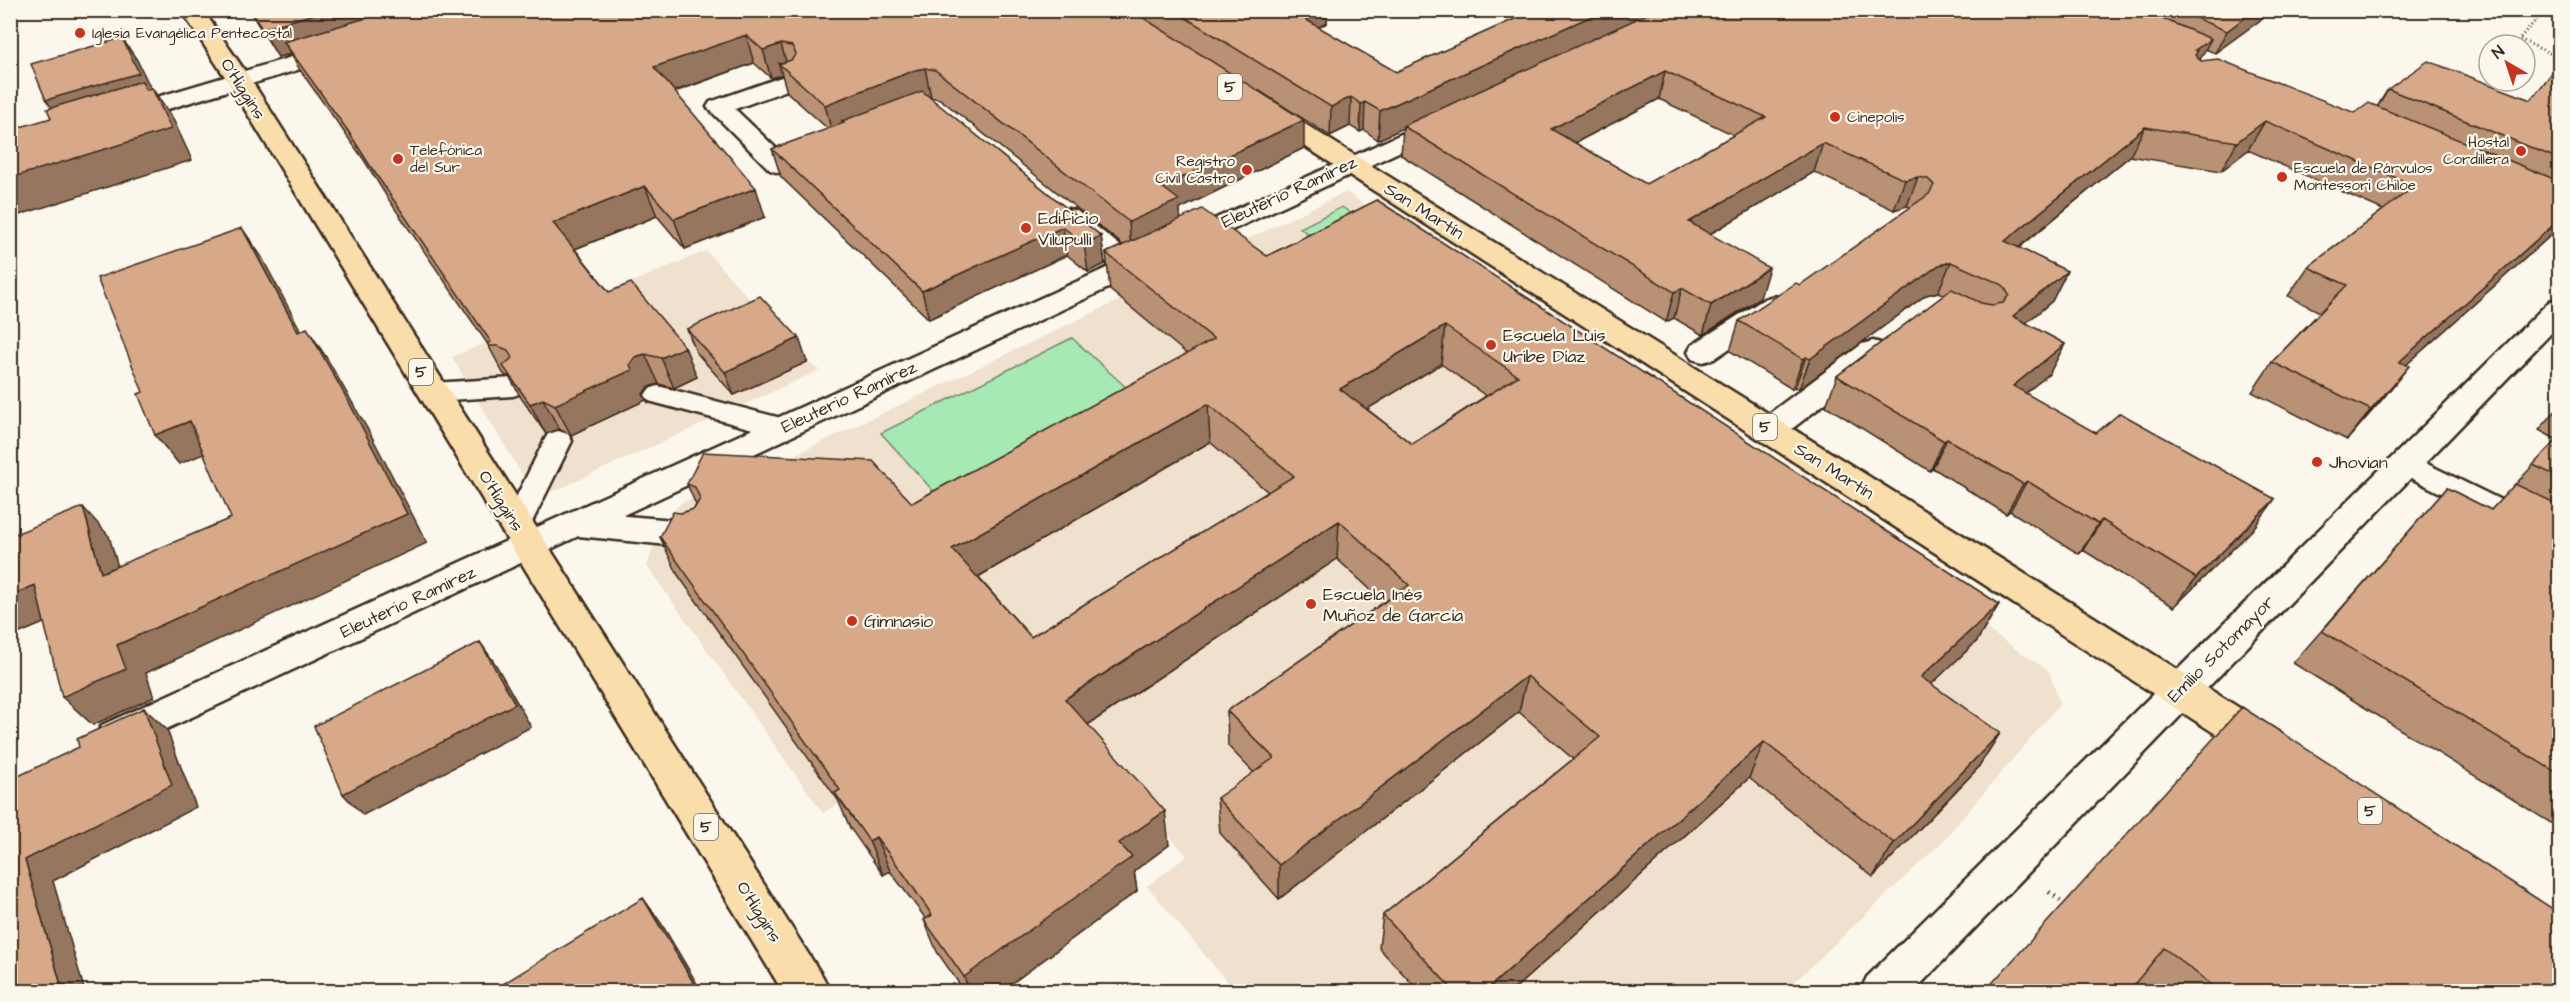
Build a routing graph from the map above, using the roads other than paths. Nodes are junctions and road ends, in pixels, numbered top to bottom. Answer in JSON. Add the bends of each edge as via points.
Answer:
{"nodes":[{"id":1,"x":192,"y":10,"type":"edge"},
{"id":2,"x":359,"y":44,"type":"edge"},
{"id":3,"x":238,"y":80,"type":"junction"},
{"id":4,"x":790,"y":81,"type":"edge"},
{"id":5,"x":1252,"y":101,"type":"edge"},
{"id":6,"x":1465,"y":112,"type":"edge"},
{"id":7,"x":100,"y":122,"type":"edge"},
{"id":8,"x":844,"y":140,"type":"edge"},
{"id":9,"x":1350,"y":164,"type":"junction"},
{"id":10,"x":1047,"y":201,"type":"edge"},
{"id":11,"x":1128,"y":266,"type":"junction"},
{"id":12,"x":1792,"y":293,"type":"edge"},
{"id":13,"x":2559,"y":307,"type":"edge"},
{"id":14,"x":1899,"y":331,"type":"edge"},
{"id":15,"x":1703,"y":352,"type":"dead end"},
{"id":16,"x":513,"y":387,"type":"edge"},
{"id":17,"x":433,"y":392,"type":"junction"},
{"id":18,"x":658,"y":395,"type":"dead end"},
{"id":19,"x":782,"y":428,"type":"junction"},
{"id":20,"x":1769,"y":430,"type":"junction"},
{"id":21,"x":558,"y":441,"type":"dead end"},
{"id":22,"x":2405,"y":463,"type":"junction"},
{"id":23,"x":578,"y":524,"type":"junction"},
{"id":24,"x":698,"y":534,"type":"edge"},
{"id":25,"x":523,"y":536,"type":"junction"},
{"id":26,"x":2559,"y":542,"type":"edge"},
{"id":27,"x":2180,"y":691,"type":"junction"},
{"id":28,"x":85,"y":750,"type":"edge"},
{"id":29,"x":2297,"y":765,"type":"edge"},
{"id":30,"x":808,"y":992,"type":"edge"},
{"id":31,"x":1882,"y":992,"type":"edge"}],
"edges":[{"from":1,"to":3,"type":"highway","name":"O'Higgins","number":"5"},
{"from":2,"to":3,"type":"street"},
{"from":3,"to":7,"type":"street"},
{"from":3,"to":17,"type":"highway","name":"O'Higgins","number":"5"},
{"from":4,"to":8,"type":"street","via":[[719,107],[779,165]]},
{"from":5,"to":9,"type":"highway","name":"San Martín","number":"5"},
{"from":6,"to":9,"type":"street","name":"Eleuterio Ramírez"},
{"from":9,"to":11,"type":"street","name":"Eleuterio Ramírez"},
{"from":9,"to":20,"type":"highway","name":"San Martín","number":"5"},
{"from":10,"to":11,"type":"street"},
{"from":11,"to":19,"type":"street","name":"Eleuterio Ramírez"},
{"from":12,"to":15,"type":"street"},
{"from":13,"to":22,"type":"street","name":"Emilio Sotomayor"},
{"from":14,"to":20,"type":"street"},
{"from":16,"to":17,"type":"lane"},
{"from":17,"to":25,"type":"highway","name":"O'Higgins","number":"5"},
{"from":18,"to":19,"type":"lane"},
{"from":19,"to":23,"type":"street","name":"Eleuterio Ramírez"},
{"from":20,"to":27,"type":"highway","name":"San Martín","number":"5"},
{"from":21,"to":25,"type":"lane"},
{"from":22,"to":26,"type":"lane"},
{"from":22,"to":27,"type":"street","name":"Emilio Sotomayor"},
{"from":23,"to":24,"type":"street"},
{"from":23,"to":25,"type":"street","name":"Eleuterio Ramírez"},
{"from":25,"to":28,"type":"street","name":"Eleuterio Ramírez"},
{"from":25,"to":30,"type":"highway","name":"O'Higgins","number":"5"},
{"from":27,"to":29,"type":"highway","name":"San Martín","number":"5"},
{"from":27,"to":31,"type":"street","name":"Emilio Sotomayor"}]}
